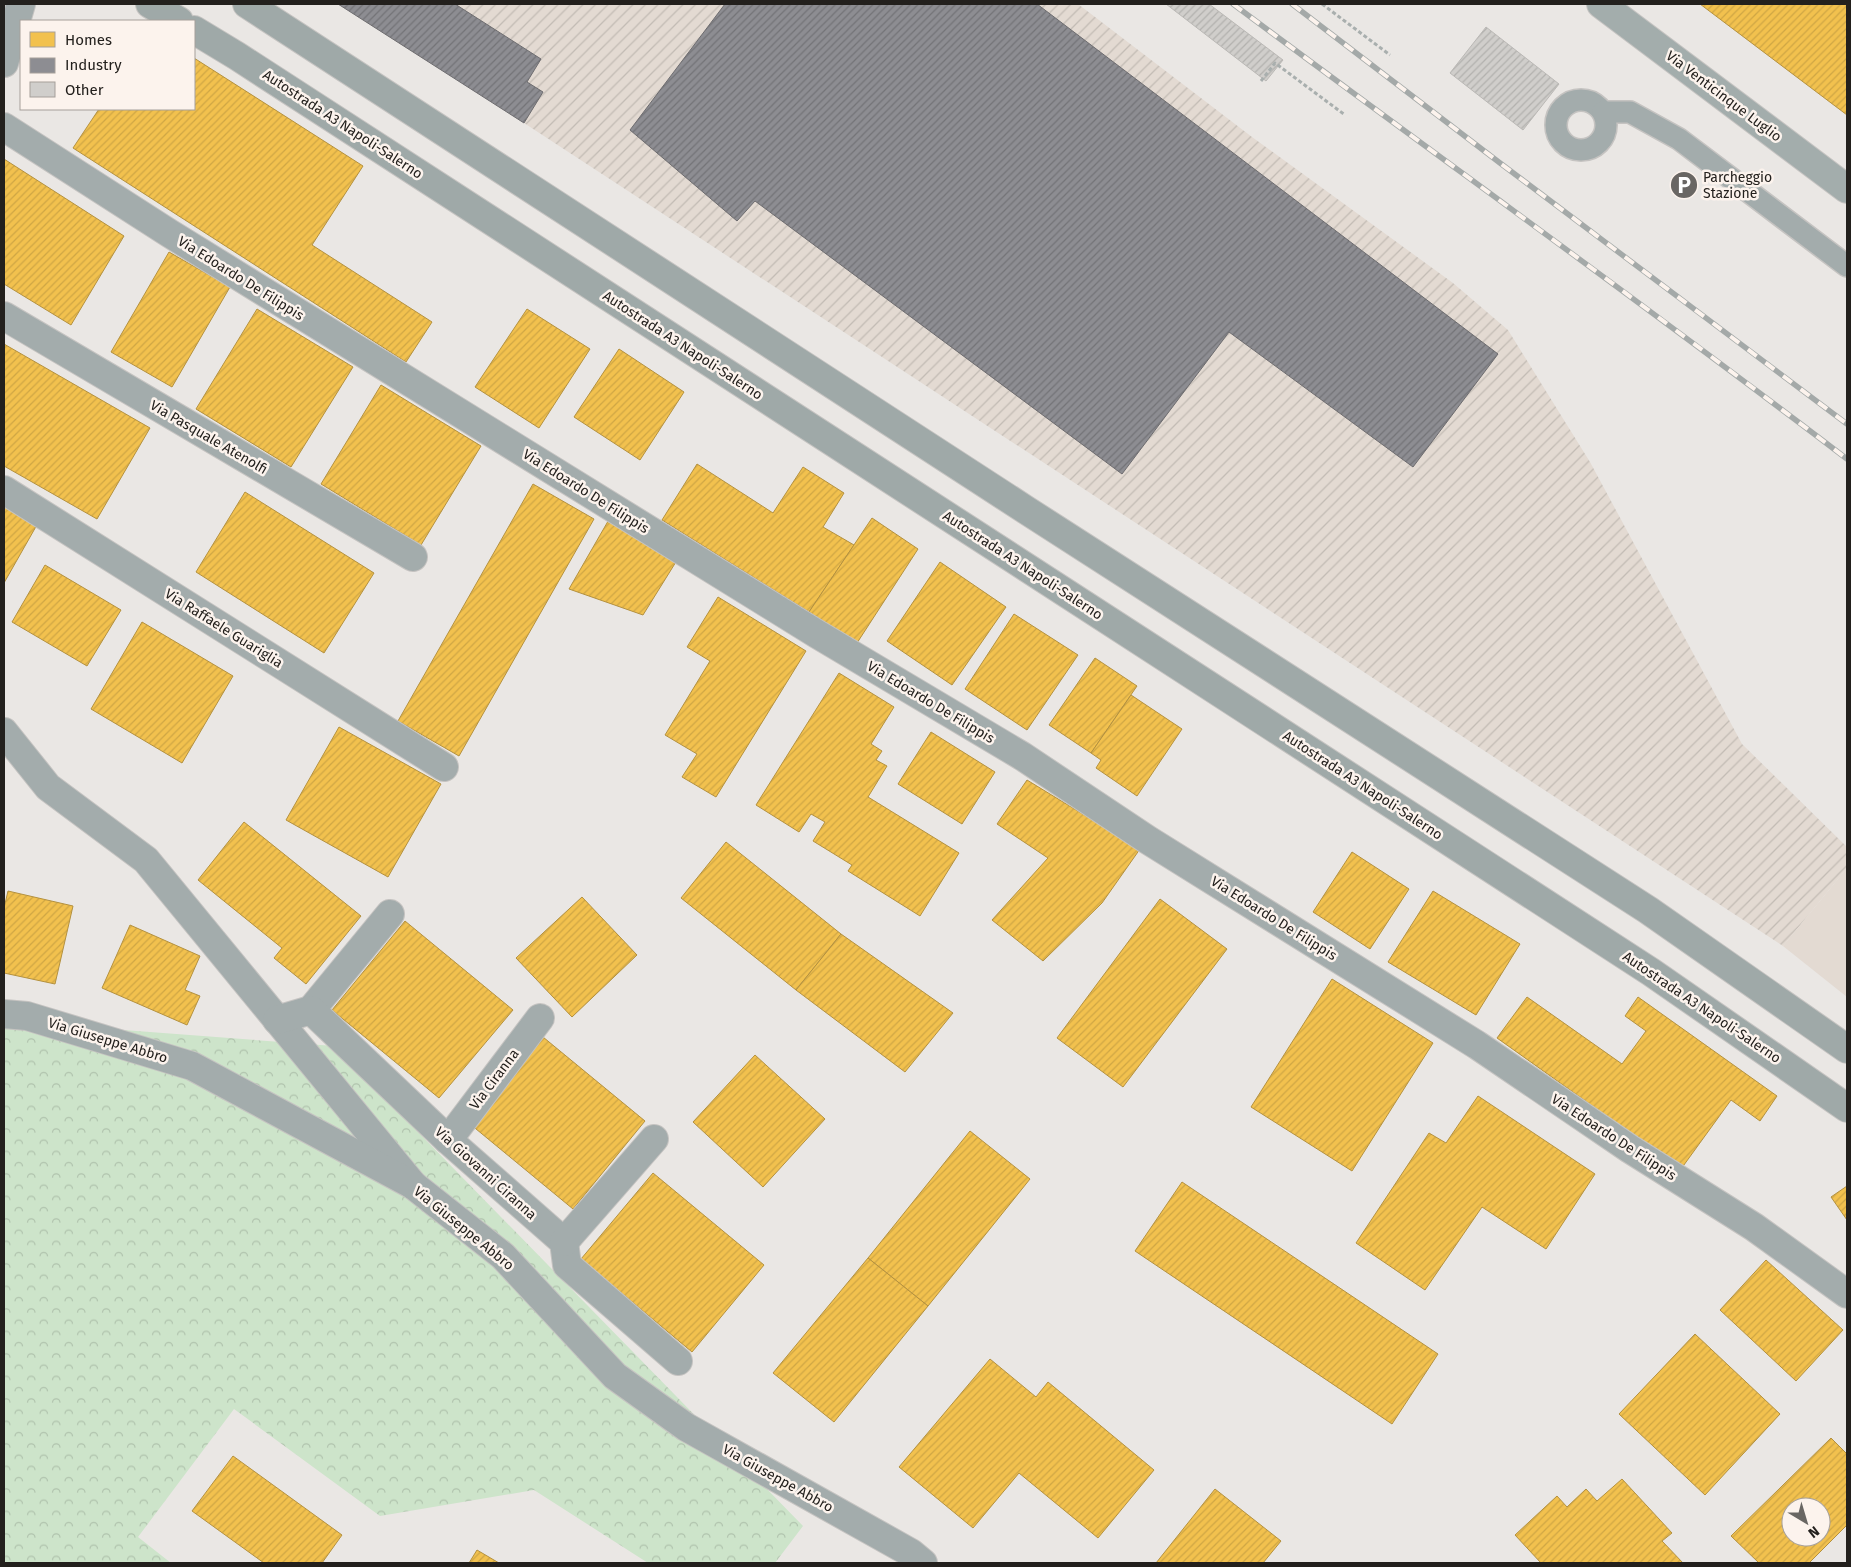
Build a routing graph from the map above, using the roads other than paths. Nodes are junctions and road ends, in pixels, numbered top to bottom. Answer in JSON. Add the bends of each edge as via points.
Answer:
{"nodes":[{"id":1,"x":150,"y":4,"type":"edge"},
{"id":2,"x":247,"y":4,"type":"edge"},
{"id":3,"x":1601,"y":4,"type":"edge"},
{"id":4,"x":17,"y":16,"type":"edge"},
{"id":5,"x":177,"y":20,"type":"edge"},
{"id":6,"x":195,"y":31,"type":"edge"},
{"id":7,"x":4,"y":63,"type":"edge"},
{"id":8,"x":1603,"y":112,"type":"dead end"},
{"id":9,"x":4,"y":128,"type":"edge"},
{"id":10,"x":1847,"y":189,"type":"edge"},
{"id":11,"x":1847,"y":266,"type":"edge"},
{"id":12,"x":4,"y":316,"type":"edge"},
{"id":13,"x":4,"y":490,"type":"edge"},
{"id":14,"x":414,"y":557,"type":"dead end"},
{"id":15,"x":4,"y":732,"type":"edge"},
{"id":16,"x":444,"y":767,"type":"dead end"},
{"id":17,"x":390,"y":914,"type":"dead end"},
{"id":18,"x":311,"y":1010,"type":"junction"},
{"id":19,"x":4,"y":1014,"type":"edge"},
{"id":20,"x":540,"y":1018,"type":"dead end"},
{"id":21,"x":277,"y":1020,"type":"junction"},
{"id":22,"x":1847,"y":1049,"type":"edge"},
{"id":23,"x":1847,"y":1108,"type":"edge"},
{"id":24,"x":448,"y":1140,"type":"junction"},
{"id":25,"x":654,"y":1140,"type":"dead end"},
{"id":26,"x":413,"y":1185,"type":"junction"},
{"id":27,"x":564,"y":1242,"type":"junction"},
{"id":28,"x":1847,"y":1294,"type":"edge"},
{"id":29,"x":678,"y":1361,"type":"dead end"},
{"id":30,"x":922,"y":1563,"type":"edge"}],
"edges":[{"from":1,"to":5,"type":"highway"},
{"from":2,"to":22,"type":"highway","via":[[1648,910]]},
{"from":3,"to":10,"type":"main road","name":"Via Venticinque Luglio"},
{"from":4,"to":7,"type":"street"},
{"from":6,"to":23,"type":"highway","name":"Autostrada A3 Napoli-Salerno","via":[[1643,966]]},
{"from":8,"to":11,"type":"lane","via":[[1630,112],[1679,139]]},
{"from":9,"to":28,"type":"street","name":"Via Edoardo De Filippis","via":[[801,624],[1022,756],[1148,840],[1477,1046],[1630,1149],[1754,1227]]},
{"from":12,"to":14,"type":"street","name":"Via Pasquale Atenolfi"},
{"from":13,"to":16,"type":"street","name":"Via Raffaele Guariglia"},
{"from":15,"to":21,"type":"street","via":[[48,787],[146,860]]},
{"from":17,"to":18,"type":"street"},
{"from":18,"to":21,"type":"street"},
{"from":18,"to":24,"type":"street","name":"Via Giovanni Ciranna"},
{"from":19,"to":26,"type":"street","name":"Via Giuseppe Abbro","via":[[27,1016],[192,1066]]},
{"from":20,"to":24,"type":"street","name":"Via Ciranna"},
{"from":21,"to":26,"type":"street"},
{"from":24,"to":27,"type":"street","name":"Via Giovanni Ciranna"},
{"from":25,"to":27,"type":"street"},
{"from":26,"to":30,"type":"street","name":"Via Giuseppe Abbro","via":[[503,1256],[615,1376],[686,1427],[911,1553]]},
{"from":27,"to":29,"type":"street","via":[[567,1265]]}]}
